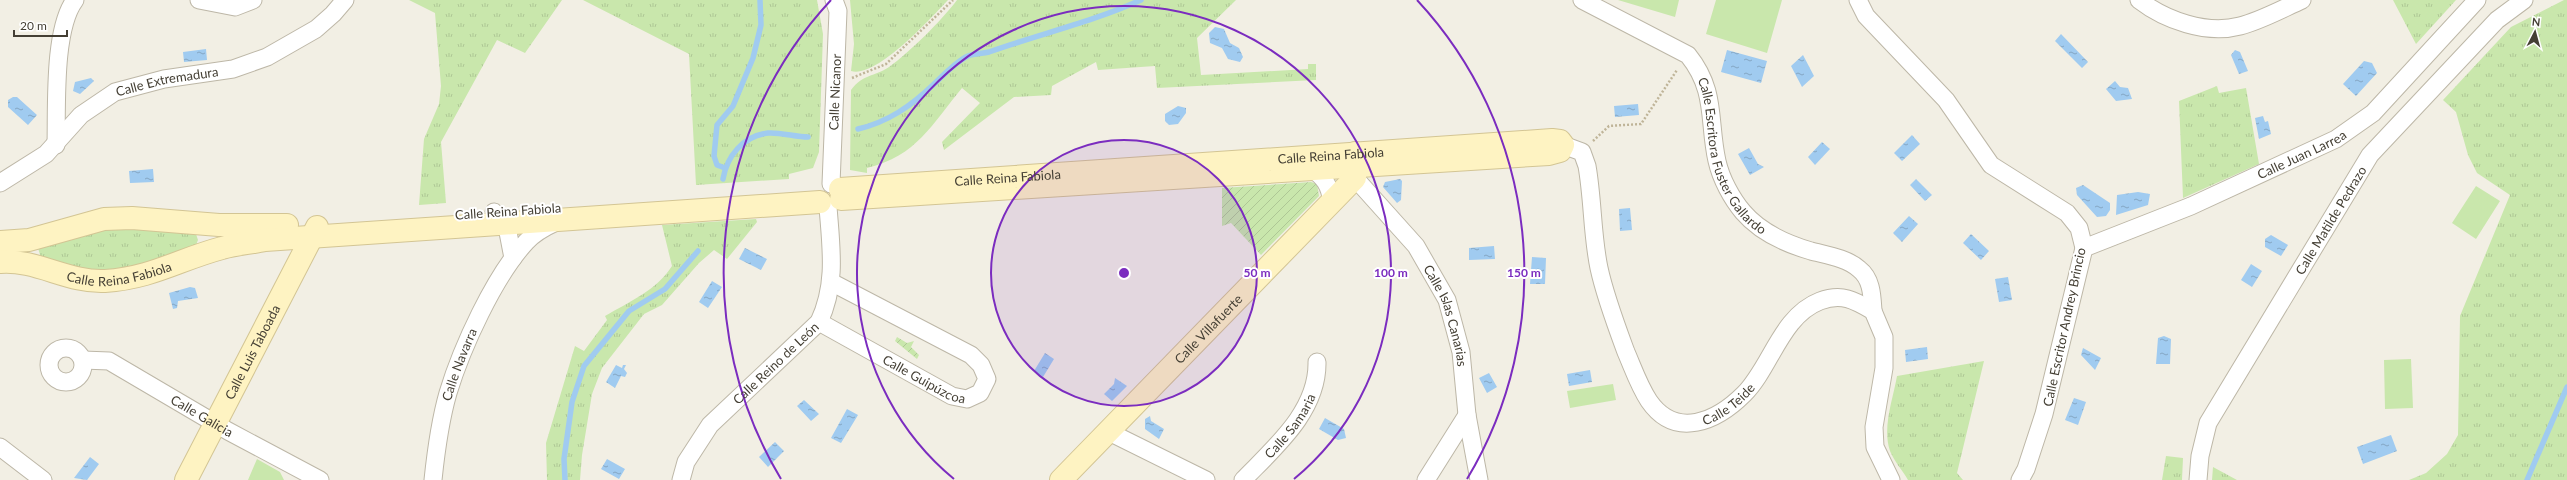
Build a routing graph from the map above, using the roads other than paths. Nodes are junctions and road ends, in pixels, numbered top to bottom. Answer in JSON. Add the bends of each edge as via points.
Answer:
{"nodes":[{"id":1,"x":75,"y":0,"type":"edge"},
{"id":2,"x":199,"y":0,"type":"edge"},
{"id":3,"x":253,"y":0,"type":"edge"},
{"id":4,"x":345,"y":0,"type":"edge"},
{"id":5,"x":834,"y":0,"type":"edge"},
{"id":6,"x":1582,"y":0,"type":"edge"},
{"id":7,"x":1858,"y":0,"type":"edge"},
{"id":8,"x":2139,"y":0,"type":"edge"},
{"id":9,"x":2302,"y":0,"type":"edge"},
{"id":10,"x":2477,"y":0,"type":"edge"},
{"id":11,"x":2524,"y":0,"type":"edge"},
{"id":12,"x":56,"y":145,"type":"junction"},
{"id":13,"x":1556,"y":150,"type":"joint"},
{"id":14,"x":1356,"y":165,"type":"junction"},
{"id":15,"x":1311,"y":168,"type":"junction"},
{"id":16,"x":0,"y":183,"type":"edge"},
{"id":17,"x":830,"y":195,"type":"junction"},
{"id":18,"x":1332,"y":201,"type":"junction"},
{"id":19,"x":500,"y":218,"type":"junction"},
{"id":20,"x":564,"y":219,"type":"junction"},
{"id":21,"x":197,"y":224,"type":"junction"},
{"id":22,"x":315,"y":230,"type":"junction"},
{"id":23,"x":28,"y":240,"type":"junction"},
{"id":24,"x":0,"y":242,"type":"edge"},
{"id":25,"x":2084,"y":248,"type":"junction"},
{"id":26,"x":206,"y":253,"type":"junction"},
{"id":27,"x":513,"y":258,"type":"junction"},
{"id":28,"x":0,"y":262,"type":"edge"},
{"id":29,"x":31,"y":266,"type":"junction"},
{"id":30,"x":831,"y":282,"type":"junction"},
{"id":31,"x":1873,"y":311,"type":"junction"},
{"id":32,"x":819,"y":322,"type":"junction"},
{"id":33,"x":83,"y":360,"type":"dead end"},
{"id":34,"x":1317,"y":362,"type":"dead end"},
{"id":35,"x":1467,"y":415,"type":"junction"},
{"id":36,"x":214,"y":422,"type":"junction"},
{"id":37,"x":1109,"y":432,"type":"junction"},
{"id":38,"x":0,"y":447,"type":"edge"},
{"id":39,"x":43,"y":480,"type":"edge"},
{"id":40,"x":186,"y":480,"type":"edge"},
{"id":41,"x":320,"y":480,"type":"edge"},
{"id":42,"x":432,"y":480,"type":"edge"},
{"id":43,"x":682,"y":480,"type":"edge"},
{"id":44,"x":1061,"y":480,"type":"edge"},
{"id":45,"x":1206,"y":480,"type":"edge"},
{"id":46,"x":1243,"y":480,"type":"edge"},
{"id":47,"x":1426,"y":480,"type":"edge"},
{"id":48,"x":1479,"y":480,"type":"edge"},
{"id":49,"x":1891,"y":480,"type":"edge"},
{"id":50,"x":2020,"y":480,"type":"edge"},
{"id":51,"x":2198,"y":480,"type":"edge"}],
"edges":[{"from":1,"to":12,"type":"street","via":[[68,9],[61,38]]},
{"from":2,"to":3,"type":"street","via":[[235,7]]},
{"from":4,"to":12,"type":"street","name":"Calle Extremadura","via":[[316,29],[268,57],[234,69],[164,79],[115,92],[81,115]]},
{"from":5,"to":17,"type":"street","name":"Calle Nicanor","via":[[838,11]]},
{"from":6,"to":31,"type":"street","name":"Calle Escritora Fuster Gallardo","via":[[1688,55],[1700,70],[1709,91],[1717,161],[1724,181],[1743,212],[1761,228],[1782,241],[1834,257],[1860,269],[1871,286]]},
{"from":7,"to":25,"type":"street","name":"Calle Escritor Andrey Brincio","via":[[1866,16],[1946,100],[1991,164],[2068,213],[2079,228]]},
{"from":8,"to":9,"type":"street","via":[[2158,14],[2185,23],[2214,28],[2239,26]]},
{"from":10,"to":25,"type":"street","name":"Calle Juan Larrea","via":[[2373,113],[2336,139],[2198,202]]},
{"from":11,"to":51,"type":"street","name":"Calle Matilde Pedrazo","via":[[2497,20],[2370,155],[2208,423],[2200,456]]},
{"from":12,"to":16,"type":"street","name":"Calle Extremadura"},
{"from":13,"to":14,"type":"street","name":"Calle Reina Fabiola"},
{"from":13,"to":31,"type":"street","name":"Calle Teide","via":[[1582,152],[1587,166],[1599,268],[1617,329],[1640,386],[1664,417],[1686,424],[1709,420],[1729,407],[1745,393],[1764,368],[1782,336],[1801,314],[1820,301],[1848,297]]},
{"from":14,"to":15,"type":"street","name":"Calle Reina Fabiola"},
{"from":14,"to":17,"type":"street","name":"Calle Reina Fabiola"},
{"from":14,"to":18,"type":"street","name":"Calle Villafuerte"},
{"from":14,"to":35,"type":"street","name":"Calle Islas Canarias","via":[[1416,246],[1447,300],[1461,352]]},
{"from":15,"to":17,"type":"street","name":"Calle Reina Fabiola"},
{"from":15,"to":18,"type":"street","name":"Calle Reina Fabiola","via":[[1324,178],[1330,187]]},
{"from":17,"to":19,"type":"street","name":"Calle Reina Fabiola"},
{"from":17,"to":20,"type":"street","name":"Calle Reina Fabiola"},
{"from":17,"to":30,"type":"street","name":"Calle Reino de León"},
{"from":18,"to":37,"type":"street","name":"Calle Villafuerte"},
{"from":19,"to":20,"type":"street","name":"Calle Reina Fabiola"},
{"from":19,"to":22,"type":"street","name":"Calle Reina Fabiola"},
{"from":19,"to":27,"type":"street","via":[[512,242]]},
{"from":20,"to":27,"type":"street","name":"Calle Navarra","via":[[542,228],[526,241]]},
{"from":21,"to":22,"type":"street","name":"Calle Reina Fabiola"},
{"from":21,"to":23,"type":"street","name":"Calle Reina Fabiola","via":[[132,218],[104,219]]},
{"from":21,"to":26,"type":"street","via":[[207,236]]},
{"from":22,"to":26,"type":"street","name":"Calle Reina Fabiola"},
{"from":22,"to":36,"type":"street","name":"Calle Luis Taboada"},
{"from":23,"to":24,"type":"street","name":"Calle Reina Fabiola"},
{"from":23,"to":29,"type":"street","via":[[27,258]]},
{"from":25,"to":50,"type":"street","name":"Calle Escritor Andrey Brincio","via":[[2044,414]]},
{"from":26,"to":29,"type":"street","name":"Calle Reina Fabiola","via":[[134,278],[103,281],[76,278]]},
{"from":27,"to":42,"type":"street","name":"Calle Navarra","via":[[466,345],[448,394]]},
{"from":28,"to":29,"type":"street","name":"Calle Reina Fabiola"},
{"from":30,"to":32,"type":"street","name":"Calle Reino de León","via":[[828,303]]},
{"from":30,"to":32,"type":"street","name":"Calle Guipúzcoa","via":[[971,355],[981,365],[987,379],[980,393],[967,399],[952,396]]},
{"from":31,"to":49,"type":"street","via":[[1884,337],[1884,368],[1874,427],[1875,447]]},
{"from":32,"to":43,"type":"street","name":"Calle Reino de León","via":[[710,425],[686,462]]},
{"from":33,"to":36,"type":"street","name":"Calle Galicia","via":[[110,361]]},
{"from":34,"to":46,"type":"street","name":"Calle Samaria","via":[[1317,380],[1293,428]]},
{"from":35,"to":47,"type":"street"},
{"from":35,"to":48,"type":"street","name":"Calle Islas Canarias"},
{"from":36,"to":40,"type":"street","name":"Calle Luis Taboada"},
{"from":36,"to":41,"type":"street","name":"Calle Galicia"},
{"from":37,"to":44,"type":"street","name":"Calle Villafuerte"},
{"from":37,"to":45,"type":"street"},
{"from":38,"to":39,"type":"street"}]}
